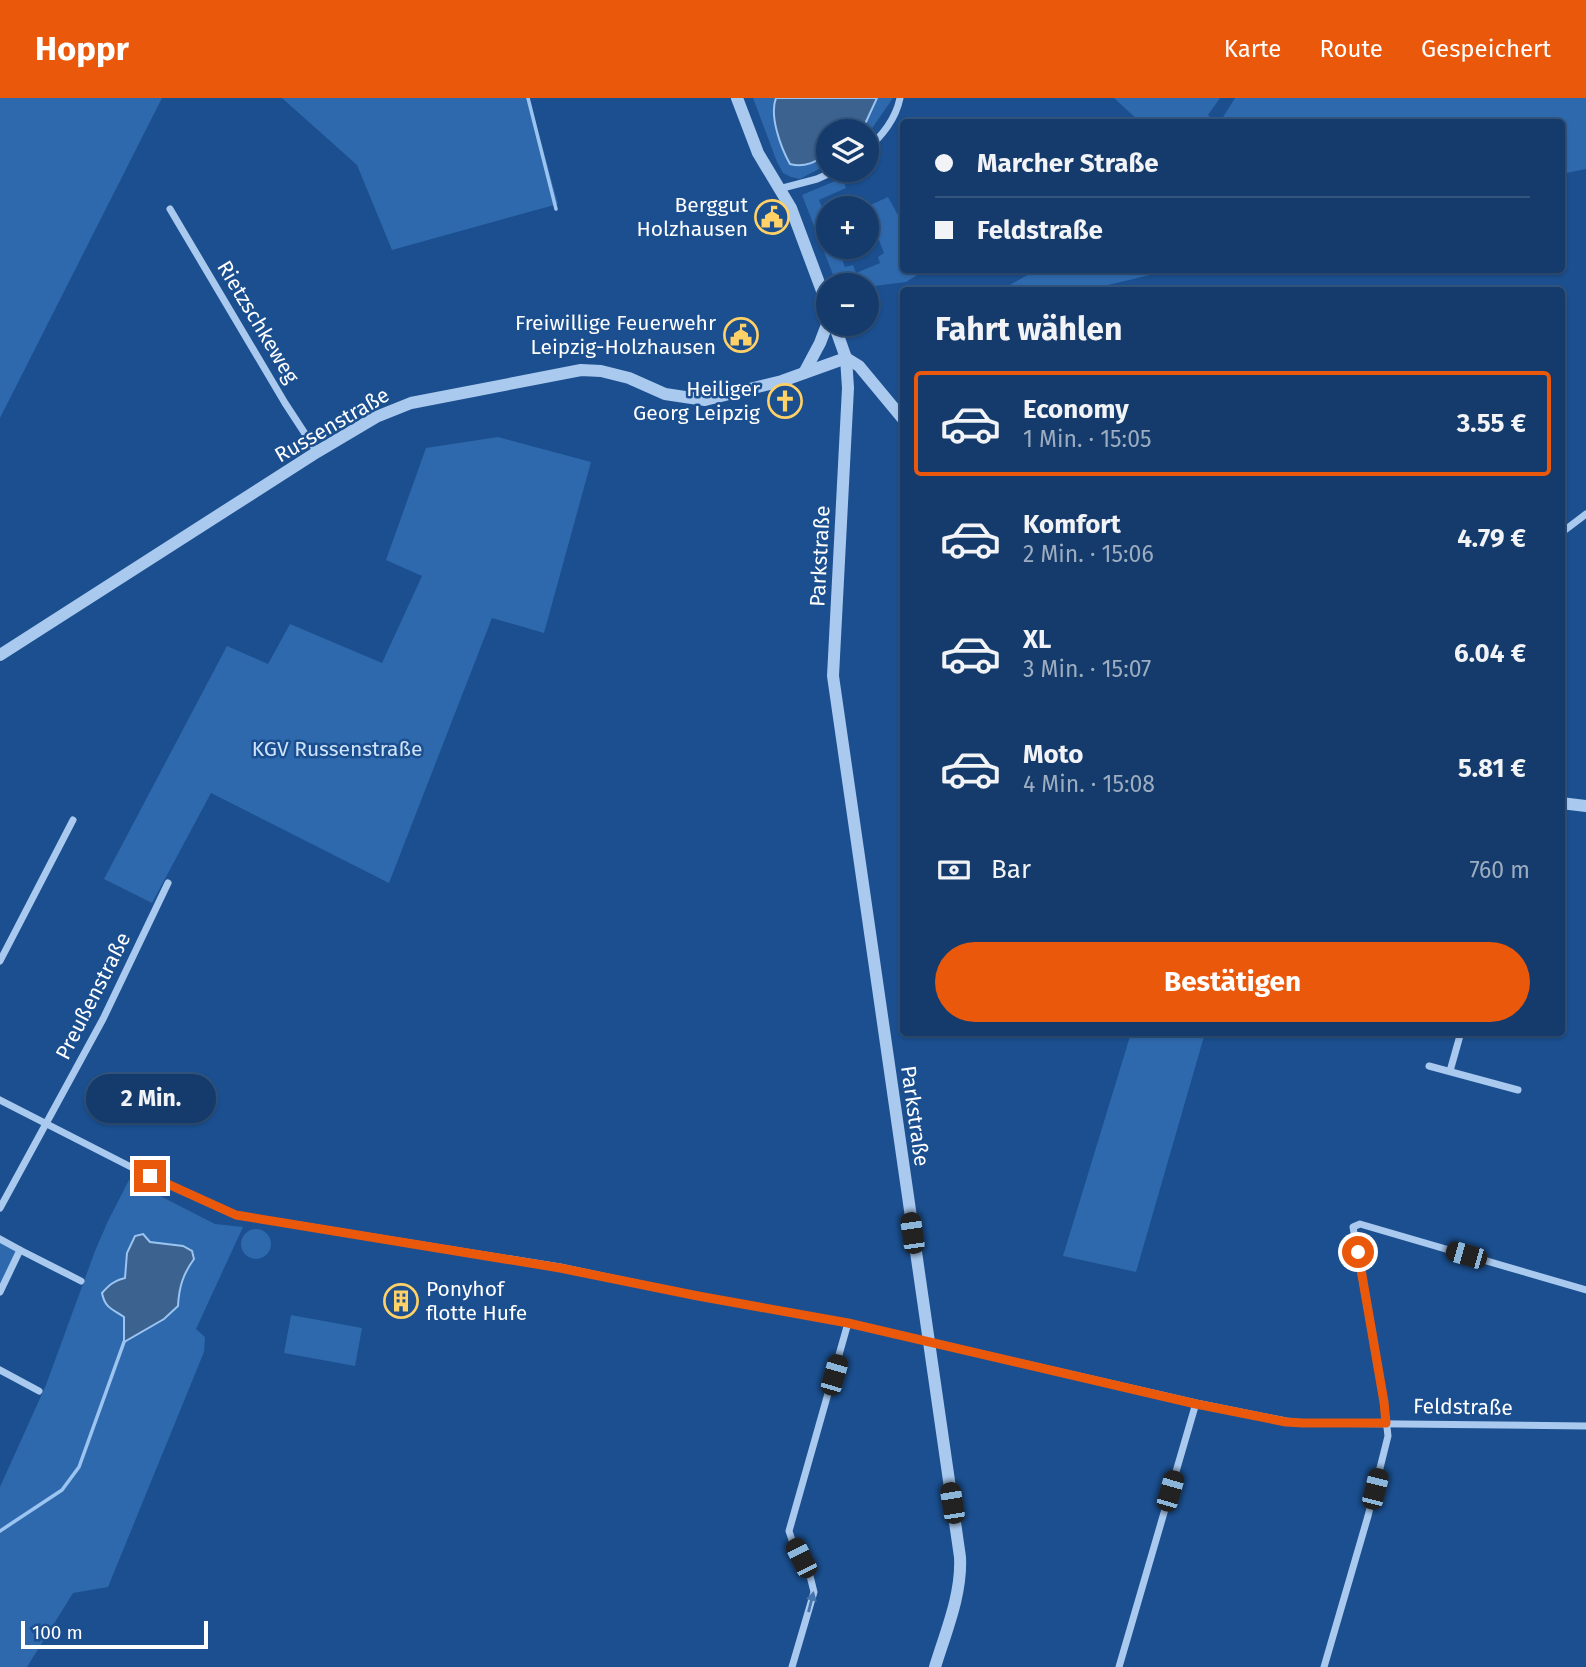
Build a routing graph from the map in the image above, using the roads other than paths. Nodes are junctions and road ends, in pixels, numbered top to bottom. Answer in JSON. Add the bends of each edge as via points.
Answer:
{"nodes":[{"id":1,"x":737,"y":98,"type":"edge"},
{"id":2,"x":900,"y":98,"type":"edge"},
{"id":3,"x":879,"y":138,"type":"edge"},
{"id":4,"x":816,"y":179,"type":"edge"},
{"id":5,"x":779,"y":189,"type":"junction"},
{"id":6,"x":170,"y":209,"type":"dead end"},
{"id":7,"x":816,"y":275,"type":"edge"},
{"id":8,"x":823,"y":336,"type":"edge"},
{"id":9,"x":838,"y":336,"type":"edge"},
{"id":10,"x":846,"y":358,"type":"junction"},
{"id":11,"x":804,"y":373,"type":"junction"},
{"id":12,"x":900,"y":415,"type":"edge"},
{"id":13,"x":317,"y":452,"type":"junction"},
{"id":14,"x":1586,"y":514,"type":"edge"},
{"id":15,"x":1565,"y":530,"type":"edge"},
{"id":16,"x":0,"y":655,"type":"edge"},
{"id":17,"x":1565,"y":803,"type":"edge"},
{"id":18,"x":1586,"y":806,"type":"edge"},
{"id":19,"x":73,"y":820,"type":"dead end"},
{"id":20,"x":168,"y":883,"type":"dead end"},
{"id":21,"x":0,"y":961,"type":"edge"},
{"id":22,"x":1460,"y":1036,"type":"edge"},
{"id":23,"x":1429,"y":1066,"type":"dead end"},
{"id":24,"x":1450,"y":1071,"type":"junction"},
{"id":25,"x":1518,"y":1090,"type":"dead end"},
{"id":26,"x":0,"y":1100,"type":"edge"},
{"id":27,"x":47,"y":1124,"type":"junction"},
{"id":28,"x":0,"y":1208,"type":"edge"},
{"id":29,"x":0,"y":1239,"type":"edge"},
{"id":30,"x":20,"y":1250,"type":"junction"},
{"id":31,"x":81,"y":1281,"type":"dead end"},
{"id":32,"x":0,"y":1290,"type":"edge"},
{"id":33,"x":1586,"y":1290,"type":"edge"},
{"id":34,"x":848,"y":1323,"type":"junction"},
{"id":35,"x":928,"y":1342,"type":"junction"},
{"id":36,"x":0,"y":1370,"type":"edge"},
{"id":37,"x":39,"y":1391,"type":"dead end"},
{"id":38,"x":1196,"y":1404,"type":"junction"},
{"id":39,"x":1386,"y":1423,"type":"junction"},
{"id":40,"x":1586,"y":1426,"type":"edge"},
{"id":41,"x":792,"y":1667,"type":"edge"},
{"id":42,"x":935,"y":1667,"type":"edge"},
{"id":43,"x":1119,"y":1667,"type":"edge"},
{"id":44,"x":1324,"y":1667,"type":"edge"}],
"edges":[{"from":1,"to":5,"type":"street","via":[[758,153]]},
{"from":2,"to":3,"type":"street"},
{"from":4,"to":5,"type":"street"},
{"from":5,"to":7,"type":"street","via":[[791,208]]},
{"from":6,"to":13,"type":"street","name":"Rietzschkeweg"},
{"from":8,"to":11,"type":"street"},
{"from":9,"to":10,"type":"street"},
{"from":10,"to":11,"type":"street","name":"Russenstraße"},
{"from":10,"to":12,"type":"street","via":[[859,366]]},
{"from":10,"to":35,"type":"street","name":"Parkstraße","via":[[833,676]]},
{"from":11,"to":13,"type":"street","name":"Russenstraße","via":[[705,400],[665,394],[601,371],[580,370],[411,403],[376,417]]},
{"from":13,"to":16,"type":"street","name":"Russenstraße"},
{"from":14,"to":15,"type":"street"},
{"from":17,"to":18,"type":"street"},
{"from":19,"to":21,"type":"street"},
{"from":20,"to":27,"type":"street","name":"Preußenstraße"},
{"from":22,"to":24,"type":"street"},
{"from":23,"to":24,"type":"street"},
{"from":24,"to":25,"type":"street"},
{"from":26,"to":27,"type":"street","name":"Feldstraße"},
{"from":27,"to":28,"type":"street","name":"Preußenstraße"},
{"from":27,"to":34,"type":"street","name":"Feldstraße","via":[[236,1215],[560,1268]]},
{"from":29,"to":30,"type":"street"},
{"from":30,"to":31,"type":"street"},
{"from":30,"to":32,"type":"street"},
{"from":33,"to":39,"type":"street","via":[[1360,1224],[1353,1227]]},
{"from":34,"to":35,"type":"street","name":"Feldstraße"},
{"from":41,"to":34,"type":"street","one_way":true,"via":[[814,1592],[789,1531]]},
{"from":35,"to":38,"type":"street","name":"Feldstraße"},
{"from":35,"to":42,"type":"street","name":"Parkstraße","via":[[961,1572]]},
{"from":36,"to":37,"type":"street"},
{"from":38,"to":39,"type":"street","name":"Feldstraße","via":[[1286,1422]]},
{"from":38,"to":43,"type":"street"},
{"from":39,"to":40,"type":"street","name":"Feldstraße"},
{"from":39,"to":44,"type":"street","via":[[1388,1436],[1368,1516]]}]}
